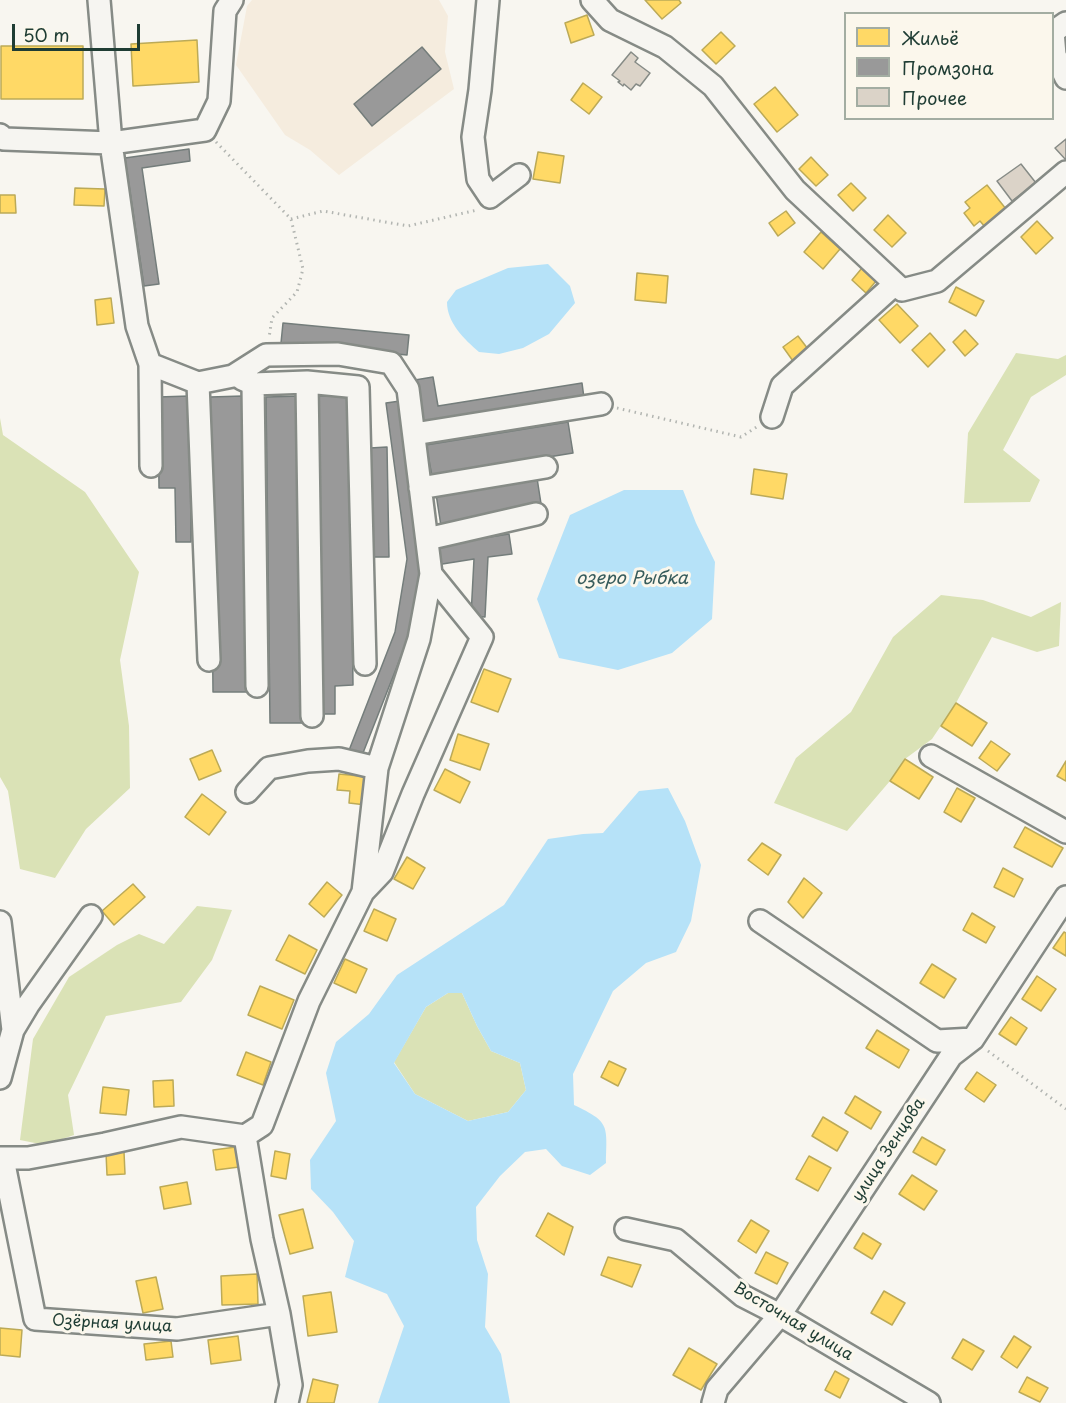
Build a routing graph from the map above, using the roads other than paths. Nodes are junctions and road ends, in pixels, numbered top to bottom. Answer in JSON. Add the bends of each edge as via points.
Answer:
{"nodes":[{"id":1,"x":99,"y":0,"type":"edge"},
{"id":2,"x":232,"y":0,"type":"edge"},
{"id":3,"x":488,"y":0,"type":"edge"},
{"id":4,"x":592,"y":0,"type":"edge"},
{"id":5,"x":1054,"y":44,"type":"edge"},
{"id":6,"x":1066,"y":78,"type":"edge"},
{"id":7,"x":0,"y":135,"type":"edge"},
{"id":8,"x":111,"y":143,"type":"junction"},
{"id":9,"x":1066,"y":172,"type":"edge"},
{"id":10,"x":519,"y":175,"type":"dead end"},
{"id":11,"x":895,"y":284,"type":"junction"},
{"id":12,"x":150,"y":364,"type":"junction"},
{"id":13,"x":233,"y":376,"type":"junction"},
{"id":14,"x":307,"y":382,"type":"junction"},
{"id":15,"x":198,"y":383,"type":"junction"},
{"id":16,"x":253,"y":384,"type":"junction"},
{"id":17,"x":601,"y":404,"type":"road end"},
{"id":18,"x":772,"y":417,"type":"road end"},
{"id":19,"x":414,"y":434,"type":"junction"},
{"id":20,"x":151,"y":465,"type":"dead end"},
{"id":21,"x":546,"y":467,"type":"dead end"},
{"id":22,"x":420,"y":488,"type":"junction"},
{"id":23,"x":536,"y":514,"type":"dead end"},
{"id":24,"x":427,"y":539,"type":"junction"},
{"id":25,"x":431,"y":574,"type":"junction"},
{"id":26,"x":209,"y":660,"type":"dead end"},
{"id":27,"x":365,"y":664,"type":"dead end"},
{"id":28,"x":257,"y":686,"type":"dead end"},
{"id":29,"x":312,"y":716,"type":"dead end"},
{"id":30,"x":931,"y":756,"type":"dead end"},
{"id":31,"x":377,"y":768,"type":"junction"},
{"id":32,"x":247,"y":792,"type":"dead end"},
{"id":33,"x":1066,"y":832,"type":"edge"},
{"id":34,"x":363,"y":892,"type":"junction"},
{"id":35,"x":1066,"y":897,"type":"edge"},
{"id":36,"x":91,"y":916,"type":"dead end"},
{"id":37,"x":760,"y":921,"type":"dead end"},
{"id":38,"x":0,"y":922,"type":"edge"},
{"id":39,"x":13,"y":1030,"type":"junction"},
{"id":40,"x":973,"y":1039,"type":"junction"},
{"id":41,"x":0,"y":1078,"type":"edge"},
{"id":42,"x":245,"y":1136,"type":"junction"},
{"id":43,"x":1,"y":1159,"type":"edge"},
{"id":44,"x":626,"y":1228,"type":"dead end"},
{"id":45,"x":279,"y":1314,"type":"junction"},
{"id":46,"x":780,"y":1315,"type":"junction"},
{"id":47,"x":287,"y":1403,"type":"edge"},
{"id":48,"x":713,"y":1403,"type":"edge"},
{"id":49,"x":929,"y":1403,"type":"edge"}],
"edges":[{"from":1,"to":8,"type":"street"},
{"from":2,"to":8,"type":"street","via":[[225,11],[219,101],[205,130]]},
{"from":3,"to":10,"type":"street","via":[[473,137],[478,179],[490,197]]},
{"from":4,"to":11,"type":"street","via":[[610,20],[665,47],[713,86],[795,190]]},
{"from":5,"to":6,"type":"street"},
{"from":7,"to":8,"type":"street","via":[[4,139]]},
{"from":8,"to":12,"type":"street","via":[[137,326]]},
{"from":9,"to":11,"type":"street","via":[[937,281],[902,290]]},
{"from":11,"to":18,"type":"street","via":[[782,386]]},
{"from":12,"to":15,"type":"street"},
{"from":12,"to":20,"type":"street"},
{"from":13,"to":15,"type":"street"},
{"from":13,"to":16,"type":"street"},
{"from":13,"to":19,"type":"street","via":[[266,355],[338,354],[392,363],[408,389]]},
{"from":14,"to":16,"type":"street"},
{"from":14,"to":27,"type":"street","via":[[358,387]]},
{"from":14,"to":29,"type":"street"},
{"from":15,"to":26,"type":"street"},
{"from":16,"to":28,"type":"street"},
{"from":17,"to":19,"type":"street"},
{"from":19,"to":22,"type":"street"},
{"from":21,"to":22,"type":"street"},
{"from":22,"to":24,"type":"street"},
{"from":23,"to":24,"type":"street"},
{"from":24,"to":25,"type":"street"},
{"from":25,"to":31,"type":"street","via":[[419,639]]},
{"from":25,"to":34,"type":"street","via":[[482,637],[382,872]]},
{"from":30,"to":33,"type":"street"},
{"from":31,"to":32,"type":"street","via":[[339,759],[269,768]]},
{"from":31,"to":34,"type":"street"},
{"from":34,"to":42,"type":"street","via":[[309,1001],[262,1125]]},
{"from":35,"to":40,"type":"street","name":"улица Зенцова"},
{"from":36,"to":39,"type":"street"},
{"from":37,"to":40,"type":"street","via":[[937,1041]]},
{"from":38,"to":39,"type":"street"},
{"from":39,"to":41,"type":"street"},
{"from":40,"to":46,"type":"street","name":"улица Зенцова","via":[[951,1056]]},
{"from":42,"to":43,"type":"street","name":"Озёрная улица","via":[[181,1127],[28,1158]]},
{"from":42,"to":45,"type":"street"},
{"from":43,"to":45,"type":"street","name":"Озёрная улица","via":[[35,1319],[177,1329]]},
{"from":44,"to":46,"type":"street","name":"Восточная улица","via":[[676,1240],[743,1296]]},
{"from":45,"to":47,"type":"street","via":[[291,1385]]},
{"from":46,"to":48,"type":"street","name":"улица Зенцова","via":[[717,1389]]},
{"from":46,"to":49,"type":"street","name":"Восточная улица"}]}
